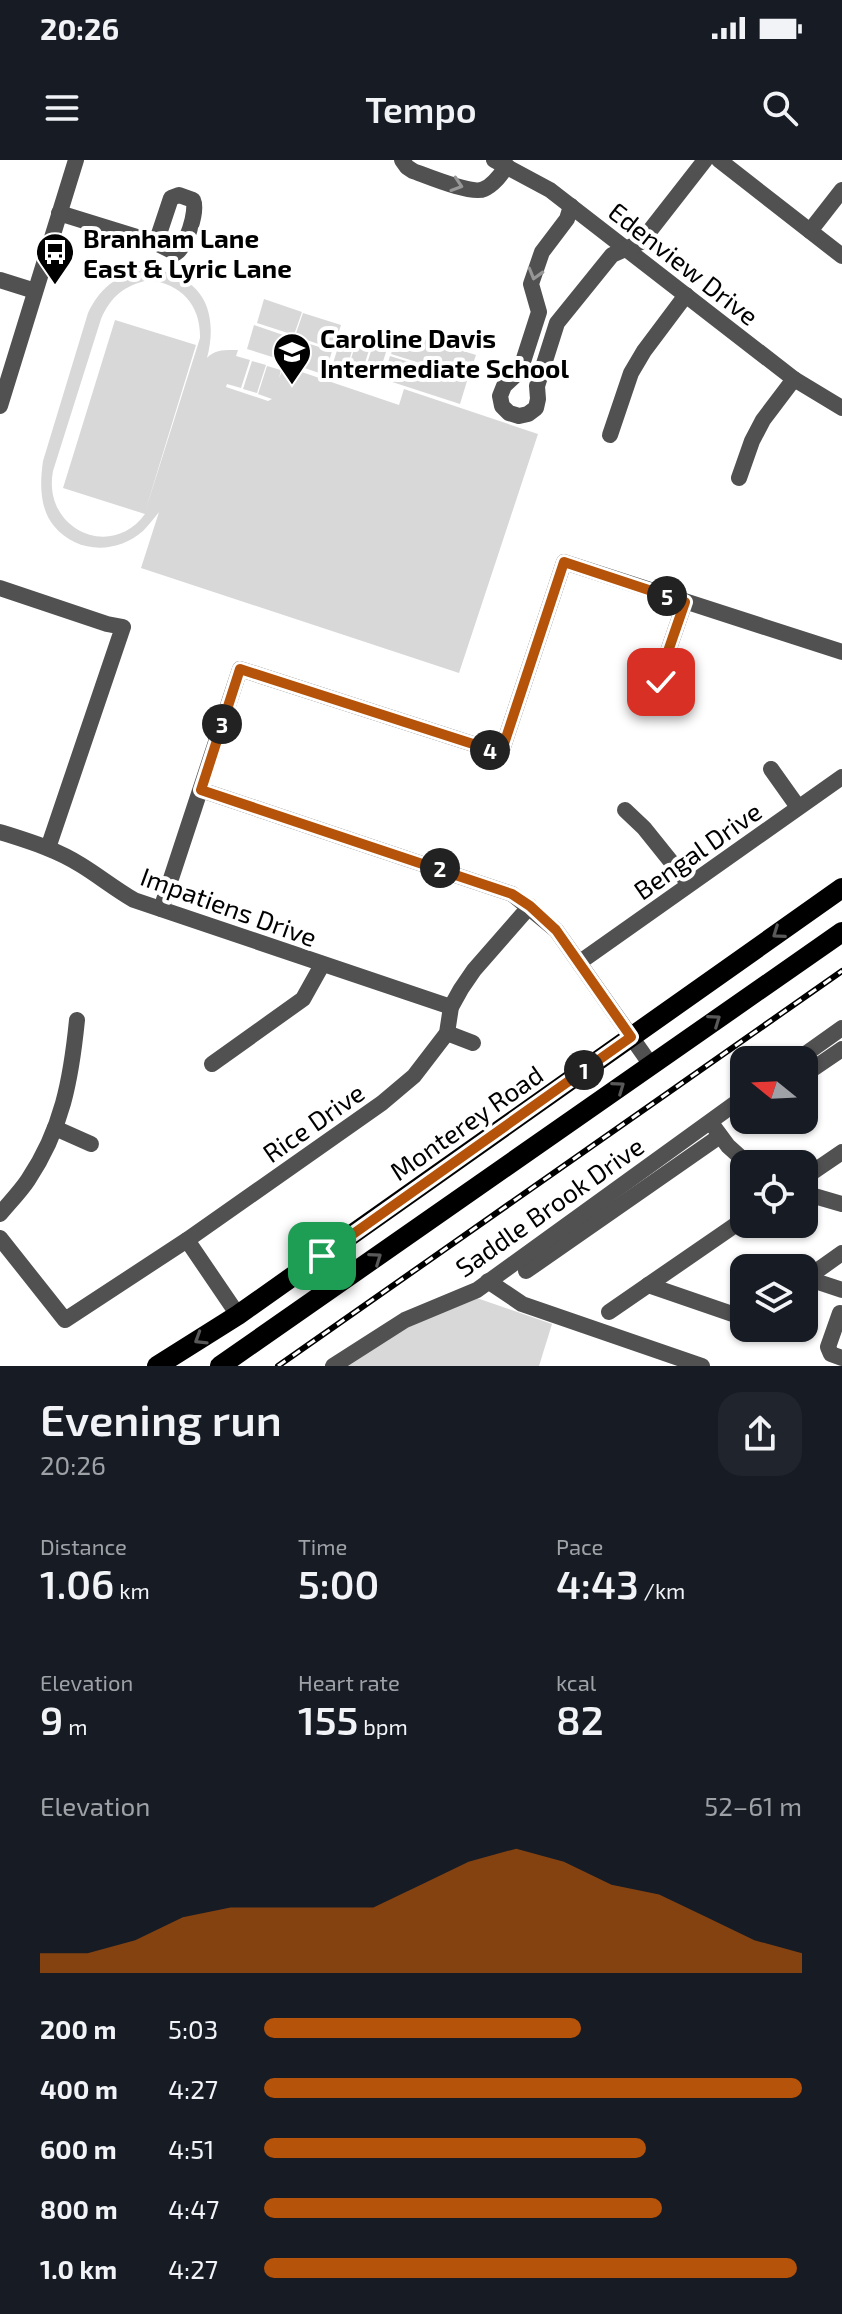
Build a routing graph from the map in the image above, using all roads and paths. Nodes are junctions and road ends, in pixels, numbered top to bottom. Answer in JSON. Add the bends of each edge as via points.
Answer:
{"nodes":[{"id":1,"x":76,"y":160,"type":"edge"},
{"id":2,"x":402,"y":160,"type":"edge"},
{"id":3,"x":705,"y":160,"type":"edge"},
{"id":4,"x":719,"y":160,"type":"edge"},
{"id":5,"x":501,"y":163,"type":"edge"},
{"id":6,"x":842,"y":190,"type":"edge"},
{"id":7,"x":571,"y":206,"type":"junction"},
{"id":8,"x":59,"y":213,"type":"junction"},
{"id":9,"x":810,"y":231,"type":"junction"},
{"id":10,"x":156,"y":243,"type":"dead end"},
{"id":11,"x":626,"y":249,"type":"junction"},
{"id":12,"x":842,"y":256,"type":"edge"},
{"id":13,"x":0,"y":280,"type":"edge"},
{"id":14,"x":35,"y":291,"type":"junction"},
{"id":15,"x":686,"y":295,"type":"junction"},
{"id":16,"x":794,"y":379,"type":"junction"},
{"id":17,"x":0,"y":406,"type":"edge"},
{"id":18,"x":842,"y":408,"type":"edge"},
{"id":19,"x":610,"y":435,"type":"dead end"},
{"id":20,"x":739,"y":478,"type":"dead end"},
{"id":21,"x":0,"y":588,"type":"edge"},
{"id":22,"x":685,"y":602,"type":"junction"},
{"id":23,"x":842,"y":652,"type":"edge"},
{"id":24,"x":661,"y":682,"type":"dead end"},
{"id":25,"x":771,"y":769,"type":"dead end"},
{"id":26,"x":842,"y":777,"type":"edge"},
{"id":27,"x":201,"y":790,"type":"junction"},
{"id":28,"x":798,"y":807,"type":"junction"},
{"id":29,"x":625,"y":810,"type":"dead end"},
{"id":30,"x":0,"y":832,"type":"edge"},
{"id":31,"x":48,"y":848,"type":"junction"},
{"id":32,"x":689,"y":884,"type":"junction"},
{"id":33,"x":842,"y":888,"type":"edge"},
{"id":34,"x":530,"y":906,"type":"junction"},
{"id":35,"x":161,"y":909,"type":"junction"},
{"id":36,"x":842,"y":932,"type":"edge"},
{"id":37,"x":580,"y":962,"type":"junction"},
{"id":38,"x":322,"y":965,"type":"junction"},
{"id":39,"x":451,"y":1007,"type":"junction"},
{"id":40,"x":77,"y":1020,"type":"dead end"},
{"id":41,"x":842,"y":1028,"type":"edge"},
{"id":42,"x":447,"y":1033,"type":"junction"},
{"id":43,"x":631,"y":1037,"type":"junction"},
{"id":44,"x":473,"y":1043,"type":"dead end"},
{"id":45,"x":817,"y":1046,"type":"edge"},
{"id":46,"x":842,"y":1049,"type":"edge"},
{"id":47,"x":212,"y":1064,"type":"dead end"},
{"id":48,"x":651,"y":1065,"type":"junction"},
{"id":49,"x":818,"y":1065,"type":"edge"},
{"id":50,"x":730,"y":1112,"type":"edge"},
{"id":51,"x":55,"y":1128,"type":"junction"},
{"id":52,"x":715,"y":1128,"type":"junction"},
{"id":53,"x":91,"y":1144,"type":"dead end"},
{"id":54,"x":732,"y":1150,"type":"edge"},
{"id":55,"x":842,"y":1152,"type":"edge"},
{"id":56,"x":818,"y":1168,"type":"edge"},
{"id":57,"x":818,"y":1197,"type":"edge"},
{"id":58,"x":842,"y":1204,"type":"edge"},
{"id":59,"x":0,"y":1214,"type":"edge"},
{"id":60,"x":730,"y":1229,"type":"edge"},
{"id":61,"x":0,"y":1238,"type":"edge"},
{"id":62,"x":187,"y":1240,"type":"junction"},
{"id":63,"x":842,"y":1253,"type":"edge"},
{"id":64,"x":818,"y":1270,"type":"edge"},
{"id":65,"x":526,"y":1271,"type":"dead end"},
{"id":66,"x":488,"y":1281,"type":"junction"},
{"id":67,"x":818,"y":1283,"type":"edge"},
{"id":68,"x":648,"y":1285,"type":"junction"},
{"id":69,"x":842,"y":1290,"type":"edge"},
{"id":70,"x":609,"y":1312,"type":"dead end"},
{"id":71,"x":730,"y":1313,"type":"edge"},
{"id":72,"x":840,"y":1313,"type":"dead end"},
{"id":73,"x":238,"y":1315,"type":"junction"},
{"id":74,"x":842,"y":1358,"type":"edge"},
{"id":75,"x":157,"y":1366,"type":"edge"},
{"id":76,"x":220,"y":1366,"type":"edge"},
{"id":77,"x":333,"y":1366,"type":"edge"},
{"id":78,"x":702,"y":1366,"type":"edge"}],
"edges":[{"from":1,"to":8,"type":"street"},
{"from":2,"to":5,"type":"street","one_way":true,"via":[[413,171],[475,191],[500,177]]},
{"from":3,"to":11,"type":"street","via":[[641,242]]},
{"from":4,"to":9,"type":"street"},
{"from":5,"to":7,"type":"street","name":"Edenview Drive"},
{"from":6,"to":9,"type":"street"},
{"from":7,"to":11,"type":"street","name":"Edenview Drive"},
{"from":7,"to":11,"type":"street","one_way":true,"via":[[542,252],[531,284],[539,312],[520,371],[500,396],[509,413],[519,416],[536,408],[537,386],[557,323],[612,255]]},
{"from":8,"to":10,"type":"street"},
{"from":8,"to":14,"type":"street"},
{"from":9,"to":12,"type":"street"},
{"from":11,"to":15,"type":"street","name":"Edenview Drive"},
{"from":13,"to":14,"type":"street"},
{"from":14,"to":17,"type":"street"},
{"from":15,"to":16,"type":"street","name":"Edenview Drive"},
{"from":15,"to":19,"type":"street","via":[[631,373]]},
{"from":16,"to":18,"type":"street","name":"Edenview Drive"},
{"from":16,"to":20,"type":"street","via":[[763,420]]},
{"from":21,"to":31,"type":"street","via":[[123,627]]},
{"from":22,"to":23,"type":"street"},
{"from":22,"to":24,"type":"street"},
{"from":22,"to":27,"type":"street","via":[[564,562],[501,753],[240,669]]},
{"from":25,"to":28,"type":"street"},
{"from":26,"to":28,"type":"street","name":"Bengal Drive"},
{"from":27,"to":34,"type":"street","via":[[493,886]]},
{"from":27,"to":35,"type":"street"},
{"from":28,"to":32,"type":"street","name":"Bengal Drive"},
{"from":29,"to":32,"type":"street"},
{"from":30,"to":31,"type":"street","name":"Impatiens Drive"},
{"from":31,"to":35,"type":"street","name":"Impatiens Drive","via":[[134,900]]},
{"from":32,"to":37,"type":"street","name":"Bengal Drive"},
{"from":33,"to":43,"type":"main road","name":"Monterey Road","one_way":true},
{"from":34,"to":37,"type":"street"},
{"from":34,"to":39,"type":"street","name":"Rice Drive","via":[[474,970]]},
{"from":35,"to":38,"type":"street","name":"Impatiens Drive"},
{"from":48,"to":36,"type":"main road","one_way":true},
{"from":37,"to":43,"type":"street"},
{"from":38,"to":39,"type":"street","name":"Impatiens Drive"},
{"from":38,"to":47,"type":"street","via":[[303,999]]},
{"from":39,"to":42,"type":"street","name":"Rice Drive"},
{"from":40,"to":51,"type":"street","via":[[72,1073]]},
{"from":41,"to":45,"type":"street"},
{"from":42,"to":44,"type":"street"},
{"from":42,"to":62,"type":"street","name":"Rice Drive","via":[[414,1076],[382,1103]]},
{"from":43,"to":48,"type":"street"},
{"from":43,"to":73,"type":"main road","name":"Monterey Road"},
{"from":46,"to":49,"type":"street"},
{"from":76,"to":48,"type":"main road","one_way":true},
{"from":50,"to":52,"type":"street","name":"Saddle Brook Drive"},
{"from":51,"to":53,"type":"street"},
{"from":51,"to":59,"type":"street","via":[[27,1181]]},
{"from":52,"to":54,"type":"street"},
{"from":52,"to":65,"type":"street"},
{"from":52,"to":66,"type":"street","name":"Saddle Brook Drive"},
{"from":55,"to":56,"type":"street"},
{"from":57,"to":58,"type":"street"},
{"from":60,"to":68,"type":"street"},
{"from":61,"to":62,"type":"street","name":"Rice Drive","via":[[65,1320]]},
{"from":62,"to":73,"type":"street"},
{"from":63,"to":64,"type":"street"},
{"from":66,"to":77,"type":"street","name":"Saddle Brook Drive","via":[[405,1320]]},
{"from":66,"to":78,"type":"street","via":[[522,1304]]},
{"from":67,"to":69,"type":"street"},
{"from":68,"to":70,"type":"street"},
{"from":68,"to":71,"type":"street"},
{"from":72,"to":74,"type":"street","via":[[828,1347]]},
{"from":73,"to":75,"type":"main road","name":"Monterey Road","one_way":true}]}
